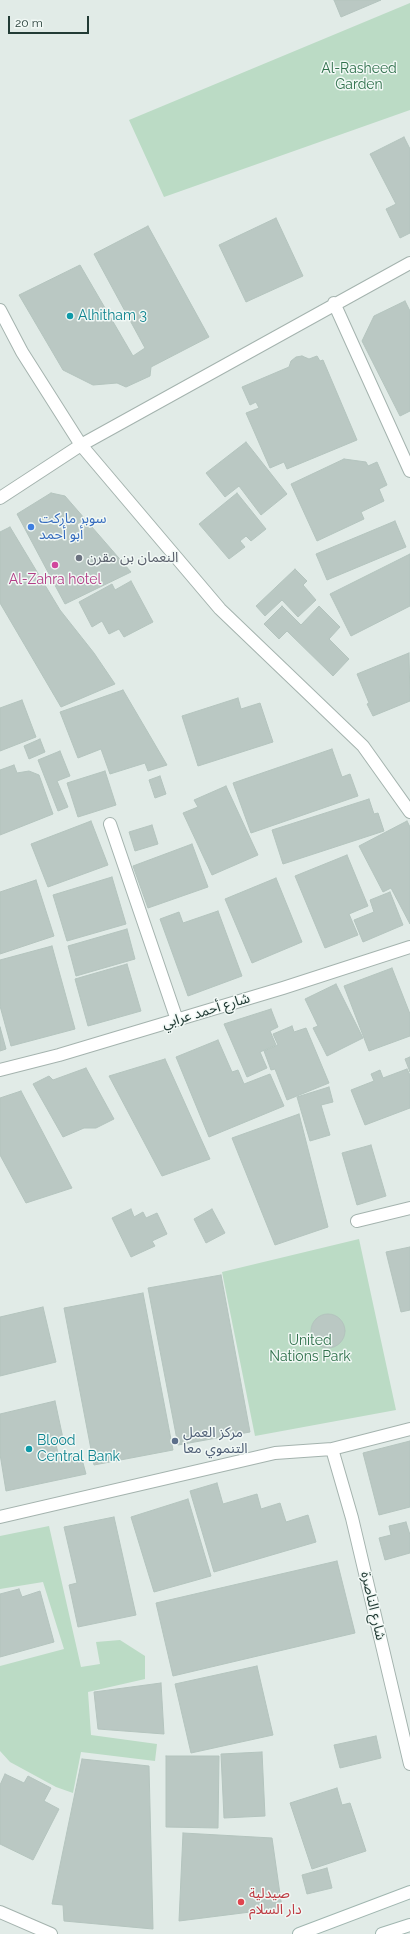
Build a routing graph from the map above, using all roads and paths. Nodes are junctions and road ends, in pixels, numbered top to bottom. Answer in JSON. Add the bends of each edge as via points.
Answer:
{"nodes":[{"id":1,"x":410,"y":262,"type":"edge"},
{"id":2,"x":334,"y":303,"type":"junction"},
{"id":3,"x":0,"y":310,"type":"edge"},
{"id":4,"x":81,"y":445,"type":"junction"},
{"id":5,"x":410,"y":471,"type":"edge"},
{"id":6,"x":0,"y":498,"type":"edge"},
{"id":7,"x":410,"y":812,"type":"edge"},
{"id":8,"x":110,"y":824,"type":"dead end"},
{"id":9,"x":410,"y":947,"type":"edge"},
{"id":10,"x":177,"y":1020,"type":"junction"},
{"id":11,"x":0,"y":1070,"type":"edge"},
{"id":12,"x":410,"y":1208,"type":"edge"},
{"id":13,"x":357,"y":1221,"type":"dead end"},
{"id":14,"x":410,"y":1429,"type":"edge"},
{"id":15,"x":332,"y":1448,"type":"junction"},
{"id":16,"x":0,"y":1517,"type":"edge"},
{"id":17,"x":410,"y":1764,"type":"edge"},
{"id":18,"x":410,"y":1892,"type":"edge"},
{"id":19,"x":0,"y":1912,"type":"edge"},
{"id":20,"x":410,"y":1925,"type":"edge"},
{"id":21,"x":51,"y":1934,"type":"edge"},
{"id":22,"x":299,"y":1934,"type":"edge"},
{"id":23,"x":382,"y":1934,"type":"edge"}],
"edges":[{"from":1,"to":2,"type":"street"},
{"from":2,"to":4,"type":"street"},
{"from":2,"to":5,"type":"street"},
{"from":3,"to":4,"type":"street","via":[[22,352]]},
{"from":4,"to":6,"type":"street"},
{"from":4,"to":7,"type":"street","via":[[220,609],[363,746]]},
{"from":8,"to":10,"type":"street"},
{"from":9,"to":10,"type":"street","name":"شارع أحمد عرابي"},
{"from":10,"to":11,"type":"street","name":"شارع أحمد عرابي"},
{"from":12,"to":13,"type":"street"},
{"from":14,"to":15,"type":"street"},
{"from":15,"to":16,"type":"street","via":[[275,1453]]},
{"from":15,"to":17,"type":"street","name":"شارع الناصرة","via":[[352,1518]]},
{"from":18,"to":22,"type":"street"},
{"from":19,"to":21,"type":"street"},
{"from":20,"to":23,"type":"street"}]}
